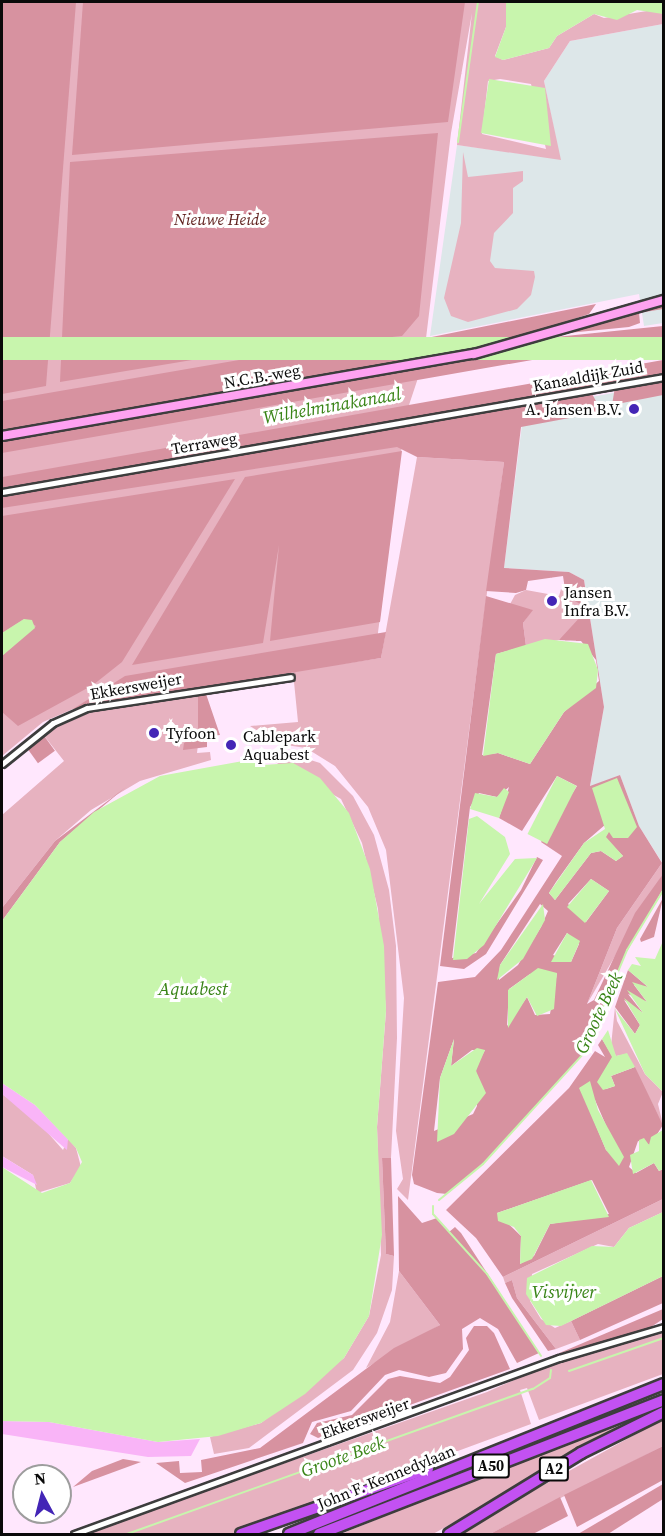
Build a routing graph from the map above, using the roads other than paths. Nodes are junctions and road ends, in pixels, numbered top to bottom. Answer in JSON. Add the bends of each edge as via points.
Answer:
{"nodes":[{"id":1,"x":663,"y":300,"type":"edge"},
{"id":2,"x":663,"y":377,"type":"edge"},
{"id":3,"x":518,"y":402,"type":"joint"},
{"id":4,"x":2,"y":436,"type":"edge"},
{"id":5,"x":2,"y":492,"type":"edge"},
{"id":6,"x":291,"y":677,"type":"dead end"},
{"id":7,"x":2,"y":764,"type":"edge"},
{"id":8,"x":663,"y":1327,"type":"edge"},
{"id":9,"x":663,"y":1384,"type":"edge"},
{"id":10,"x":663,"y":1400,"type":"edge"},
{"id":11,"x":663,"y":1412,"type":"edge"},
{"id":12,"x":506,"y":1445,"type":"junction"},
{"id":13,"x":74,"y":1534,"type":"edge"},
{"id":14,"x":241,"y":1534,"type":"edge"},
{"id":15,"x":289,"y":1534,"type":"edge"},
{"id":16,"x":319,"y":1534,"type":"edge"},
{"id":17,"x":449,"y":1534,"type":"edge"}],
"edges":[{"from":1,"to":4,"type":"street","name":"N.C.B.-weg","via":[[433,362]]},
{"from":2,"to":3,"type":"street","name":"Kanaaldijk Zuid"},
{"from":3,"to":5,"type":"street","name":"Terraweg"},
{"from":6,"to":7,"type":"street","name":"Ekkersweijer","via":[[87,708],[53,723]]},
{"from":8,"to":13,"type":"street","name":"Ekkersweijer","via":[[559,1358]]},
{"from":9,"to":12,"type":"highway","name":"John F. Kennedylaan","number":"A50"},
{"from":10,"to":16,"type":"highway","name":"John F. Kennedylaan","number":"A50"},
{"from":11,"to":17,"type":"highway","number":"A2","via":[[581,1453]]},
{"from":12,"to":14,"type":"highway","number":"A50"},
{"from":12,"to":15,"type":"highway","name":"John F. Kennedylaan","number":"A50"}]}
